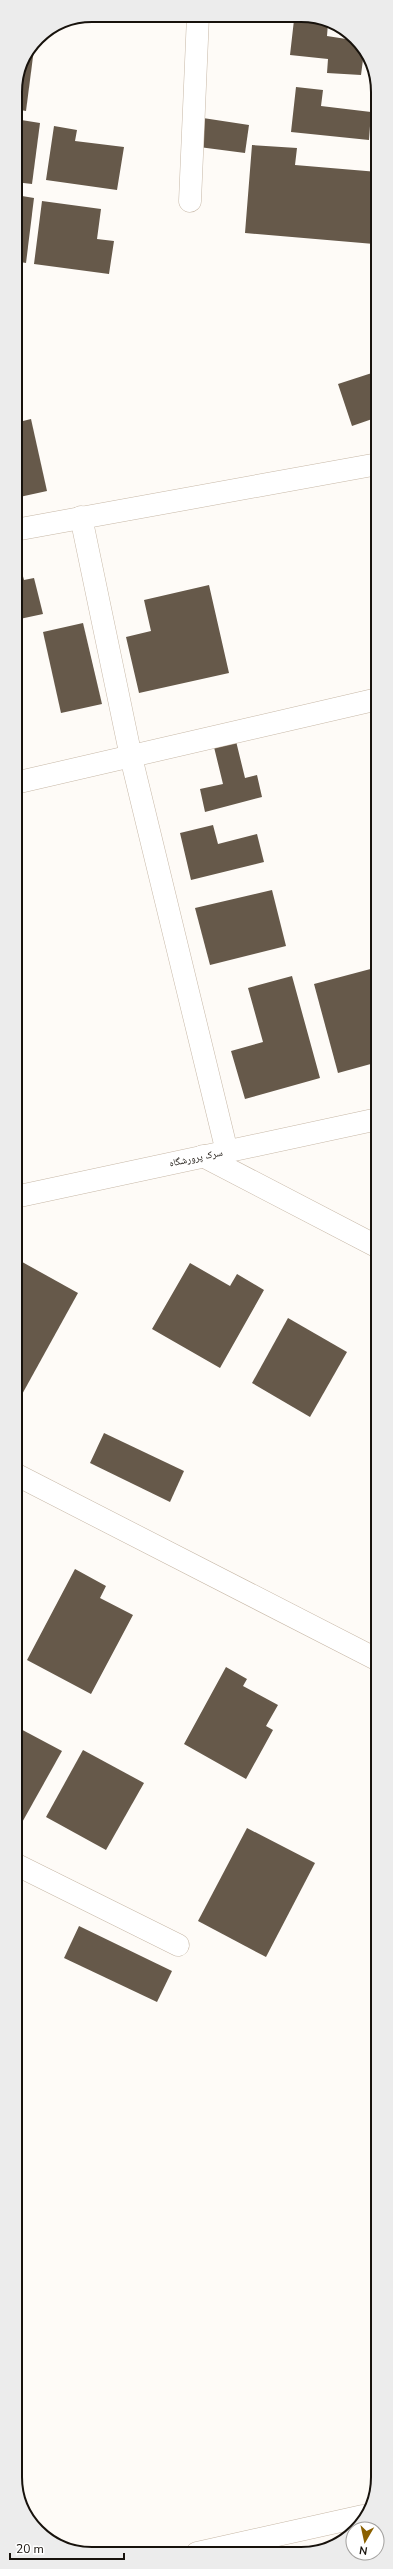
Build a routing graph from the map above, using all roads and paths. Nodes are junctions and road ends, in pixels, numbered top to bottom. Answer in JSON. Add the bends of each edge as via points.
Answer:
{"nodes":[{"id":1,"x":198,"y":22,"type":"edge"},
{"id":2,"x":190,"y":200,"type":"dead end"},
{"id":3,"x":371,"y":465,"type":"edge"},
{"id":4,"x":81,"y":517,"type":"junction"},
{"id":5,"x":22,"y":529,"type":"edge"},
{"id":6,"x":371,"y":701,"type":"edge"},
{"id":7,"x":131,"y":757,"type":"junction"},
{"id":8,"x":22,"y":781,"type":"edge"},
{"id":9,"x":371,"y":1121,"type":"edge"},
{"id":10,"x":226,"y":1152,"type":"junction"},
{"id":11,"x":204,"y":1156,"type":"junction"},
{"id":12,"x":22,"y":1195,"type":"edge"},
{"id":13,"x":371,"y":1243,"type":"edge"},
{"id":14,"x":22,"y":1478,"type":"edge"},
{"id":15,"x":371,"y":1656,"type":"edge"},
{"id":16,"x":22,"y":1867,"type":"edge"},
{"id":17,"x":178,"y":1945,"type":"dead end"},
{"id":18,"x":358,"y":2517,"type":"edge"},
{"id":19,"x":230,"y":2547,"type":"edge"}],
"edges":[{"from":1,"to":2,"type":"street"},
{"from":3,"to":4,"type":"street"},
{"from":4,"to":5,"type":"street"},
{"from":4,"to":7,"type":"street"},
{"from":6,"to":7,"type":"street"},
{"from":7,"to":8,"type":"street"},
{"from":7,"to":10,"type":"street"},
{"from":9,"to":10,"type":"street","name":"سرک پرورشگاه"},
{"from":10,"to":11,"type":"street","name":"سرک پرورشگاه"},
{"from":11,"to":12,"type":"street","name":"سرک پرورشگاه"},
{"from":11,"to":13,"type":"street"},
{"from":14,"to":15,"type":"street"},
{"from":16,"to":17,"type":"street"},
{"from":18,"to":19,"type":"street"}]}
